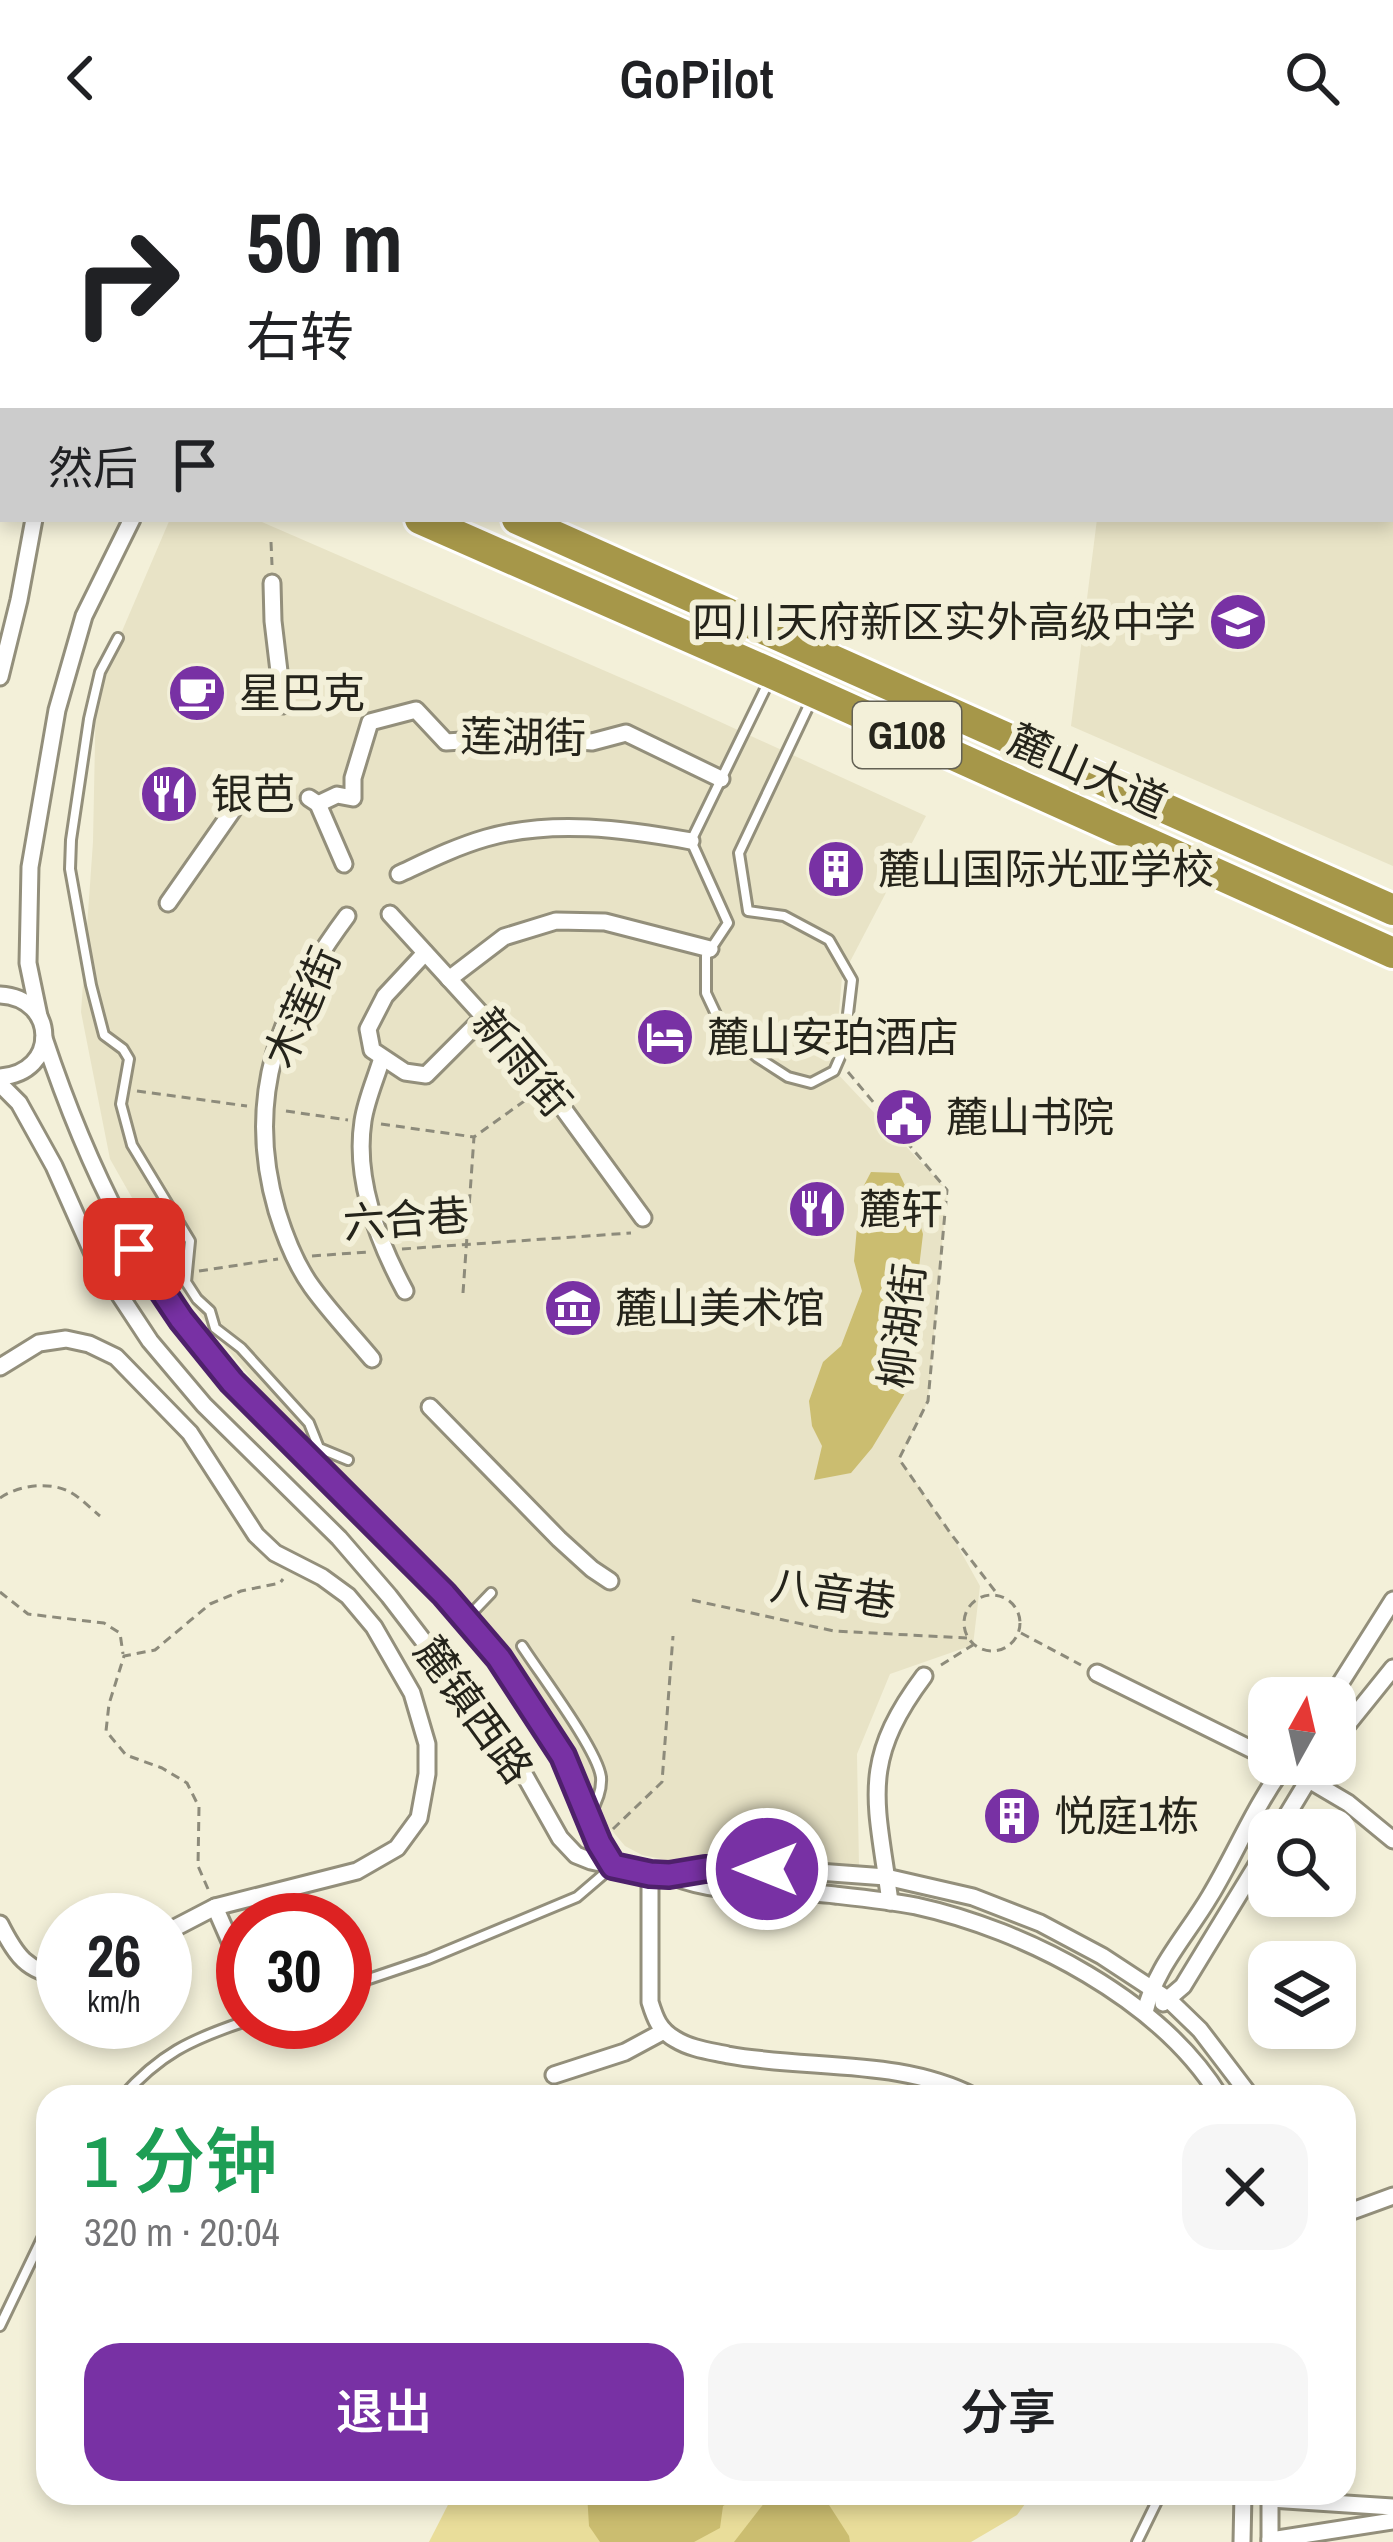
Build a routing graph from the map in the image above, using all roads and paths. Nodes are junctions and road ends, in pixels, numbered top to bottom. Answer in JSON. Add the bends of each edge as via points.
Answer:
{"nodes":[{"id":1,"x":33,"y":522,"type":"edge"},
{"id":2,"x":131,"y":522,"type":"edge"},
{"id":3,"x":427,"y":522,"type":"edge"},
{"id":4,"x":524,"y":522,"type":"edge"},
{"id":5,"x":272,"y":542,"type":"dead end"},
{"id":6,"x":272,"y":583,"type":"joint"},
{"id":7,"x":118,"y":638,"type":"dead end"},
{"id":8,"x":772,"y":674,"type":"junction"},
{"id":9,"x":0,"y":677,"type":"edge"},
{"id":10,"x":814,"y":693,"type":"junction"},
{"id":11,"x":283,"y":705,"type":"dead end"},
{"id":12,"x":722,"y":779,"type":"junction"},
{"id":13,"x":240,"y":800,"type":"dead end"},
{"id":14,"x":691,"y":841,"type":"junction"},
{"id":15,"x":344,"y":864,"type":"dead end"},
{"id":16,"x":399,"y":874,"type":"dead end"},
{"id":17,"x":168,"y":903,"type":"dead end"},
{"id":18,"x":1393,"y":910,"type":"edge"},
{"id":19,"x":390,"y":914,"type":"dead end"},
{"id":20,"x":347,"y":916,"type":"dead end"},
{"id":21,"x":710,"y":949,"type":"junction"},
{"id":22,"x":425,"y":953,"type":"junction"},
{"id":23,"x":1393,"y":953,"type":"edge"},
{"id":24,"x":449,"y":979,"type":"junction"},
{"id":25,"x":0,"y":995,"type":"edge"},
{"id":26,"x":39,"y":1016,"type":"junction"},
{"id":27,"x":484,"y":1017,"type":"junction"},
{"id":28,"x":44,"y":1038,"type":"junction"},
{"id":29,"x":382,"y":1058,"type":"junction"},
{"id":30,"x":842,"y":1066,"type":"dead end"},
{"id":31,"x":0,"y":1080,"type":"edge"},
{"id":32,"x":547,"y":1085,"type":"junction"},
{"id":33,"x":122,"y":1089,"type":"junction"},
{"id":34,"x":263,"y":1108,"type":"junction"},
{"id":35,"x":363,"y":1122,"type":"junction"},
{"id":36,"x":474,"y":1138,"type":"junction"},
{"id":37,"x":638,"y":1226,"type":"joint"},
{"id":38,"x":467,"y":1244,"type":"junction"},
{"id":39,"x":383,"y":1251,"type":"junction"},
{"id":40,"x":296,"y":1257,"type":"junction"},
{"id":41,"x":185,"y":1273,"type":"junction"},
{"id":42,"x":405,"y":1291,"type":"dead end"},
{"id":43,"x":464,"y":1293,"type":"dead end"},
{"id":44,"x":372,"y":1359,"type":"dead end"},
{"id":45,"x":0,"y":1367,"type":"edge"},
{"id":46,"x":430,"y":1407,"type":"dead end"},
{"id":47,"x":348,"y":1460,"type":"dead end"},
{"id":48,"x":0,"y":1498,"type":"edge"},
{"id":49,"x":100,"y":1516,"type":"dead end"},
{"id":50,"x":296,"y":1564,"type":"junction"},
{"id":51,"x":610,"y":1581,"type":"dead end"},
{"id":52,"x":0,"y":1592,"type":"edge"},
{"id":53,"x":491,"y":1593,"type":"dead end"},
{"id":54,"x":998,"y":1595,"type":"junction"},
{"id":55,"x":692,"y":1600,"type":"dead end"},
{"id":56,"x":1393,"y":1600,"type":"edge"},
{"id":57,"x":466,"y":1619,"type":"junction"},
{"id":58,"x":1019,"y":1632,"type":"junction"},
{"id":59,"x":673,"y":1636,"type":"dead end"},
{"id":60,"x":967,"y":1638,"type":"junction"},
{"id":61,"x":973,"y":1645,"type":"junction"},
{"id":62,"x":522,"y":1646,"type":"dead end"},
{"id":63,"x":124,"y":1656,"type":"junction"},
{"id":64,"x":1393,"y":1668,"type":"edge"},
{"id":65,"x":1097,"y":1673,"type":"joint"},
{"id":66,"x":925,"y":1676,"type":"joint"},
{"id":67,"x":1344,"y":1677,"type":"edge"},
{"id":68,"x":1356,"y":1714,"type":"edge"},
{"id":69,"x":1248,"y":1748,"type":"edge"},
{"id":70,"x":1270,"y":1785,"type":"edge"},
{"id":71,"x":1329,"y":1785,"type":"edge"},
{"id":72,"x":589,"y":1815,"type":"junction"},
{"id":73,"x":1393,"y":1840,"type":"edge"},
{"id":74,"x":599,"y":1843,"type":"junction"},
{"id":75,"x":613,"y":1866,"type":"junction"},
{"id":76,"x":650,"y":1874,"type":"junction"},
{"id":77,"x":669,"y":1875,"type":"junction"},
{"id":78,"x":886,"y":1876,"type":"junction"},
{"id":79,"x":1248,"y":1879,"type":"edge"},
{"id":80,"x":890,"y":1902,"type":"junction"},
{"id":81,"x":215,"y":1906,"type":"junction"},
{"id":82,"x":192,"y":1918,"type":"edge"},
{"id":83,"x":0,"y":1924,"type":"edge"},
{"id":84,"x":36,"y":1970,"type":"edge"},
{"id":85,"x":372,"y":1978,"type":"edge"},
{"id":86,"x":1151,"y":1987,"type":"junction"},
{"id":87,"x":1169,"y":2000,"type":"junction"},
{"id":88,"x":1144,"y":2012,"type":"junction"},
{"id":89,"x":664,"y":2031,"type":"junction"},
{"id":90,"x":216,"y":2033,"type":"edge"},
{"id":91,"x":554,"y":2075,"type":"dead end"},
{"id":92,"x":133,"y":2085,"type":"edge"},
{"id":93,"x":941,"y":2085,"type":"edge"},
{"id":94,"x":1211,"y":2085,"type":"edge"},
{"id":95,"x":1242,"y":2085,"type":"edge"},
{"id":96,"x":1393,"y":2197,"type":"edge"},
{"id":97,"x":1356,"y":2209,"type":"edge"},
{"id":98,"x":36,"y":2256,"type":"edge"},
{"id":99,"x":0,"y":2326,"type":"edge"},
{"id":100,"x":1356,"y":2504,"type":"edge"},
{"id":101,"x":1155,"y":2505,"type":"edge"},
{"id":102,"x":1243,"y":2505,"type":"edge"},
{"id":103,"x":1270,"y":2505,"type":"edge"},
{"id":104,"x":1393,"y":2507,"type":"edge"},
{"id":105,"x":1393,"y":2521,"type":"edge"},
{"id":106,"x":1270,"y":2541,"type":"edge"},
{"id":107,"x":1137,"y":2542,"type":"edge"},
{"id":108,"x":1242,"y":2542,"type":"edge"}],
"edges":[{"from":1,"to":9,"type":"street"},
{"from":2,"to":26,"type":"street","via":[[84,616],[57,710],[30,867],[28,963]]},
{"from":3,"to":8,"type":"highway","name":"麓山大道","number":"G108"},
{"from":4,"to":18,"type":"highway","name":"麓山大道","number":"G108"},
{"from":5,"to":6,"type":"path"},
{"from":6,"to":11,"type":"street"},
{"from":7,"to":33,"type":"lane","via":[[88,718],[70,869],[104,1035],[128,1059]]},
{"from":8,"to":10,"type":"highway","name":"麓山大道","number":"G108"},
{"from":8,"to":12,"type":"lane"},
{"from":10,"to":21,"type":"lane","via":[[739,853],[748,911],[784,916],[829,940],[853,980],[834,1070],[811,1083],[788,1077],[722,1027],[706,993]]},
{"from":10,"to":23,"type":"highway","name":"麓山大道","number":"G108"},
{"from":12,"to":14,"type":"lane"},
{"from":12,"to":15,"type":"street","name":"莲湖街","via":[[626,733],[592,742],[446,742],[416,710],[370,722],[352,798],[313,801]]},
{"from":13,"to":17,"type":"street"},
{"from":14,"to":16,"type":"street","via":[[533,829],[487,838]]},
{"from":14,"to":21,"type":"lane","via":[[728,923]]},
{"from":19,"to":22,"type":"street","name":"新雨街"},
{"from":20,"to":34,"type":"street","name":"木莲街","via":[[284,1024]]},
{"from":21,"to":24,"type":"street","via":[[605,922],[556,921],[504,937]]},
{"from":22,"to":24,"type":"street","name":"新雨街"},
{"from":22,"to":29,"type":"street","via":[[368,1028],[371,1050]]},
{"from":24,"to":27,"type":"street","name":"新雨街"},
{"from":25,"to":26,"type":"street","via":[[23,1000]]},
{"from":26,"to":28,"type":"street"},
{"from":27,"to":29,"type":"street","via":[[426,1075]]},
{"from":27,"to":32,"type":"street","name":"新雨街"},
{"from":28,"to":31,"type":"street","via":[[27,1070]]},
{"from":28,"to":57,"type":"street","via":[[125,1230],[181,1319],[232,1382]]},
{"from":29,"to":35,"type":"street"},
{"from":30,"to":54,"type":"path","name":"柳湖街","via":[[946,1190],[928,1401],[899,1459]]},
{"from":31,"to":75,"type":"street","name":"麓镇西路","via":[[54,1166],[94,1256],[150,1341],[389,1596],[520,1767],[560,1838],[576,1855]]},
{"from":32,"to":36,"type":"path"},
{"from":32,"to":37,"type":"street","name":"新雨街"},
{"from":33,"to":34,"type":"path"},
{"from":33,"to":41,"type":"lane","via":[[132,1145],[190,1241]]},
{"from":34,"to":35,"type":"path"},
{"from":34,"to":40,"type":"street","name":"木莲街","via":[[267,1175]]},
{"from":35,"to":36,"type":"path"},
{"from":35,"to":39,"type":"street","via":[[364,1174]]},
{"from":36,"to":38,"type":"path"},
{"from":37,"to":38,"type":"path","name":"六合巷"},
{"from":38,"to":39,"type":"path","name":"六合巷"},
{"from":38,"to":43,"type":"path"},
{"from":39,"to":40,"type":"path","name":"六合巷"},
{"from":39,"to":42,"type":"street"},
{"from":40,"to":41,"type":"path","name":"六合巷"},
{"from":40,"to":44,"type":"street","name":"木莲街","via":[[310,1286]]},
{"from":41,"to":47,"type":"lane","via":[[215,1328],[309,1423],[319,1448]]},
{"from":45,"to":50,"type":"street","via":[[39,1343],[66,1339],[116,1357],[190,1433],[256,1534]]},
{"from":46,"to":51,"type":"street"},
{"from":48,"to":49,"type":"path","via":[[29,1485],[66,1489]]},
{"from":50,"to":63,"type":"path","via":[[280,1583],[209,1604],[155,1651]]},
{"from":50,"to":81,"type":"street","via":[[348,1596],[412,1693],[427,1744],[419,1818],[397,1848],[357,1871]]},
{"from":52,"to":63,"type":"path","via":[[28,1615],[104,1623],[120,1633]]},
{"from":53,"to":57,"type":"lane"},
{"from":54,"to":58,"type":"path","via":[[1014,1605]]},
{"from":54,"to":60,"type":"path","via":[[966,1611]]},
{"from":55,"to":60,"type":"path","name":"八音巷","via":[[834,1630]]},
{"from":56,"to":67,"type":"street"},
{"from":57,"to":72,"type":"street","via":[[552,1738]]},
{"from":58,"to":61,"type":"path","via":[[999,1651]]},
{"from":58,"to":65,"type":"path"},
{"from":59,"to":74,"type":"path","via":[[662,1782]]},
{"from":60,"to":61,"type":"path"},
{"from":61,"to":66,"type":"path"},
{"from":62,"to":72,"type":"lane","via":[[601,1775]]},
{"from":63,"to":81,"type":"path","via":[[106,1731],[126,1755],[188,1783],[199,1808],[198,1865]]},
{"from":64,"to":68,"type":"street"},
{"from":65,"to":69,"type":"street"},
{"from":66,"to":78,"type":"street","via":[[901,1706],[878,1768]]},
{"from":70,"to":86,"type":"street"},
{"from":71,"to":73,"type":"street"},
{"from":72,"to":74,"type":"street"},
{"from":74,"to":75,"type":"street"},
{"from":75,"to":76,"type":"street","name":"麓镇西路"},
{"from":75,"to":85,"type":"lane","via":[[577,1897]]},
{"from":76,"to":77,"type":"street","name":"麓镇西路"},
{"from":76,"to":89,"type":"street","via":[[650,2002]]},
{"from":77,"to":78,"type":"street","via":[[743,1868]]},
{"from":77,"to":80,"type":"street","via":[[721,1890]]},
{"from":78,"to":80,"type":"street"},
{"from":78,"to":86,"type":"street","via":[[1040,1923]]},
{"from":79,"to":87,"type":"street"},
{"from":80,"to":88,"type":"street","via":[[1026,1942]]},
{"from":81,"to":82,"type":"street"},
{"from":83,"to":84,"type":"street","via":[[15,1953]]},
{"from":86,"to":87,"type":"street"},
{"from":86,"to":88,"type":"street"},
{"from":87,"to":88,"type":"street"},
{"from":87,"to":95,"type":"street"},
{"from":88,"to":94,"type":"street"},
{"from":89,"to":91,"type":"street"},
{"from":89,"to":93,"type":"street","via":[[697,2049]]},
{"from":90,"to":92,"type":"lane","via":[[174,2050]]},
{"from":96,"to":97,"type":"street"},
{"from":98,"to":99,"type":"lane"},
{"from":100,"to":104,"type":"street"},
{"from":101,"to":107,"type":"lane"},
{"from":102,"to":108,"type":"street"},
{"from":103,"to":106,"type":"street"},
{"from":105,"to":106,"type":"street"}]}
